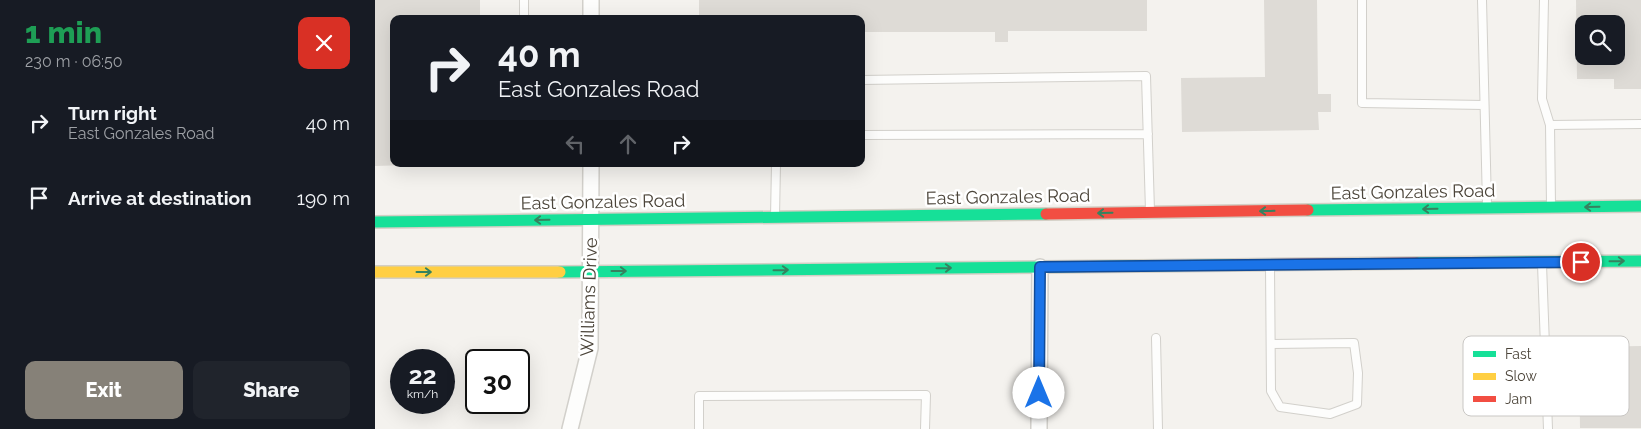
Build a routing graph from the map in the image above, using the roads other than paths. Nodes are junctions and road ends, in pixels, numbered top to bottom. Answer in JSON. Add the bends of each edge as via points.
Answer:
{"nodes":[{"id":1,"x":524,"y":0,"type":"edge"},
{"id":2,"x":591,"y":0,"type":"edge"},
{"id":3,"x":1362,"y":0,"type":"edge"},
{"id":4,"x":1482,"y":0,"type":"edge"},
{"id":5,"x":1543,"y":0,"type":"edge"},
{"id":6,"x":524,"y":15,"type":"edge"},
{"id":7,"x":591,"y":15,"type":"edge"},
{"id":8,"x":865,"y":80,"type":"edge"},
{"id":9,"x":1484,"y":105,"type":"junction"},
{"id":10,"x":1641,"y":124,"type":"edge"},
{"id":11,"x":1551,"y":125,"type":"junction"},
{"id":12,"x":1148,"y":134,"type":"junction"},
{"id":13,"x":865,"y":135,"type":"edge"},
{"id":14,"x":591,"y":167,"type":"edge"},
{"id":15,"x":776,"y":167,"type":"edge"},
{"id":16,"x":1641,"y":206,"type":"edge"},
{"id":17,"x":1487,"y":208,"type":"junction"},
{"id":18,"x":1551,"y":208,"type":"junction"},
{"id":19,"x":1150,"y":213,"type":"junction"},
{"id":20,"x":775,"y":217,"type":"junction"},
{"id":21,"x":591,"y":220,"type":"junction"},
{"id":22,"x":375,"y":222,"type":"edge"},
{"id":23,"x":1641,"y":261,"type":"edge"},
{"id":24,"x":1542,"y":262,"type":"junction"},
{"id":25,"x":1269,"y":265,"type":"junction"},
{"id":26,"x":1040,"y":267,"type":"junction"},
{"id":27,"x":591,"y":271,"type":"junction"},
{"id":28,"x":375,"y":272,"type":"edge"},
{"id":29,"x":1545,"y":336,"type":"edge"},
{"id":30,"x":1156,"y":338,"type":"dead end"},
{"id":31,"x":1271,"y":344,"type":"junction"},
{"id":32,"x":1548,"y":416,"type":"edge"},
{"id":33,"x":570,"y":429,"type":"edge"},
{"id":34,"x":699,"y":429,"type":"edge"},
{"id":35,"x":925,"y":429,"type":"edge"},
{"id":36,"x":1039,"y":429,"type":"edge"},
{"id":37,"x":1158,"y":429,"type":"edge"},
{"id":38,"x":1548,"y":429,"type":"edge"}],
"edges":[{"from":1,"to":6,"type":"lane"},
{"from":2,"to":7,"type":"street"},
{"from":3,"to":9,"type":"lane","via":[[1362,103]]},
{"from":4,"to":9,"type":"lane"},
{"from":5,"to":11,"type":"lane","via":[[1542,99]]},
{"from":8,"to":12,"type":"lane","via":[[1146,76]]},
{"from":9,"to":17,"type":"lane"},
{"from":10,"to":11,"type":"lane"},
{"from":11,"to":18,"type":"lane"},
{"from":12,"to":13,"type":"lane"},
{"from":12,"to":19,"type":"lane"},
{"from":14,"to":21,"type":"street","name":"Williams Drive"},
{"from":15,"to":20,"type":"lane"},
{"from":16,"to":18,"type":"main road","name":"East Gonzales Road","one_way":true},
{"from":17,"to":18,"type":"main road","name":"East Gonzales Road"},
{"from":17,"to":19,"type":"main road","name":"East Gonzales Road","one_way":true},
{"from":19,"to":20,"type":"main road","name":"East Gonzales Road","one_way":true},
{"from":20,"to":21,"type":"main road","name":"East Gonzales Road"},
{"from":21,"to":22,"type":"main road","name":"East Gonzales Road","one_way":true},
{"from":21,"to":27,"type":"street","name":"Williams Drive"},
{"from":24,"to":23,"type":"main road","one_way":true},
{"from":24,"to":25,"type":"main road"},
{"from":24,"to":29,"type":"lane"},
{"from":25,"to":26,"type":"main road"},
{"from":25,"to":31,"type":"lane"},
{"from":27,"to":26,"type":"main road","one_way":true},
{"from":26,"to":36,"type":"street"},
{"from":28,"to":27,"type":"main road","one_way":true},
{"from":27,"to":33,"type":"street","name":"Williams Drive","via":[[590,348]]},
{"from":30,"to":37,"type":"lane"},
{"from":31,"to":31,"type":"lane","via":[[1271,391],[1280,407],[1330,414],[1357,404],[1354,343]]},
{"from":32,"to":38,"type":"lane"},
{"from":34,"to":35,"type":"lane","via":[[699,396],[926,395]]}]}
